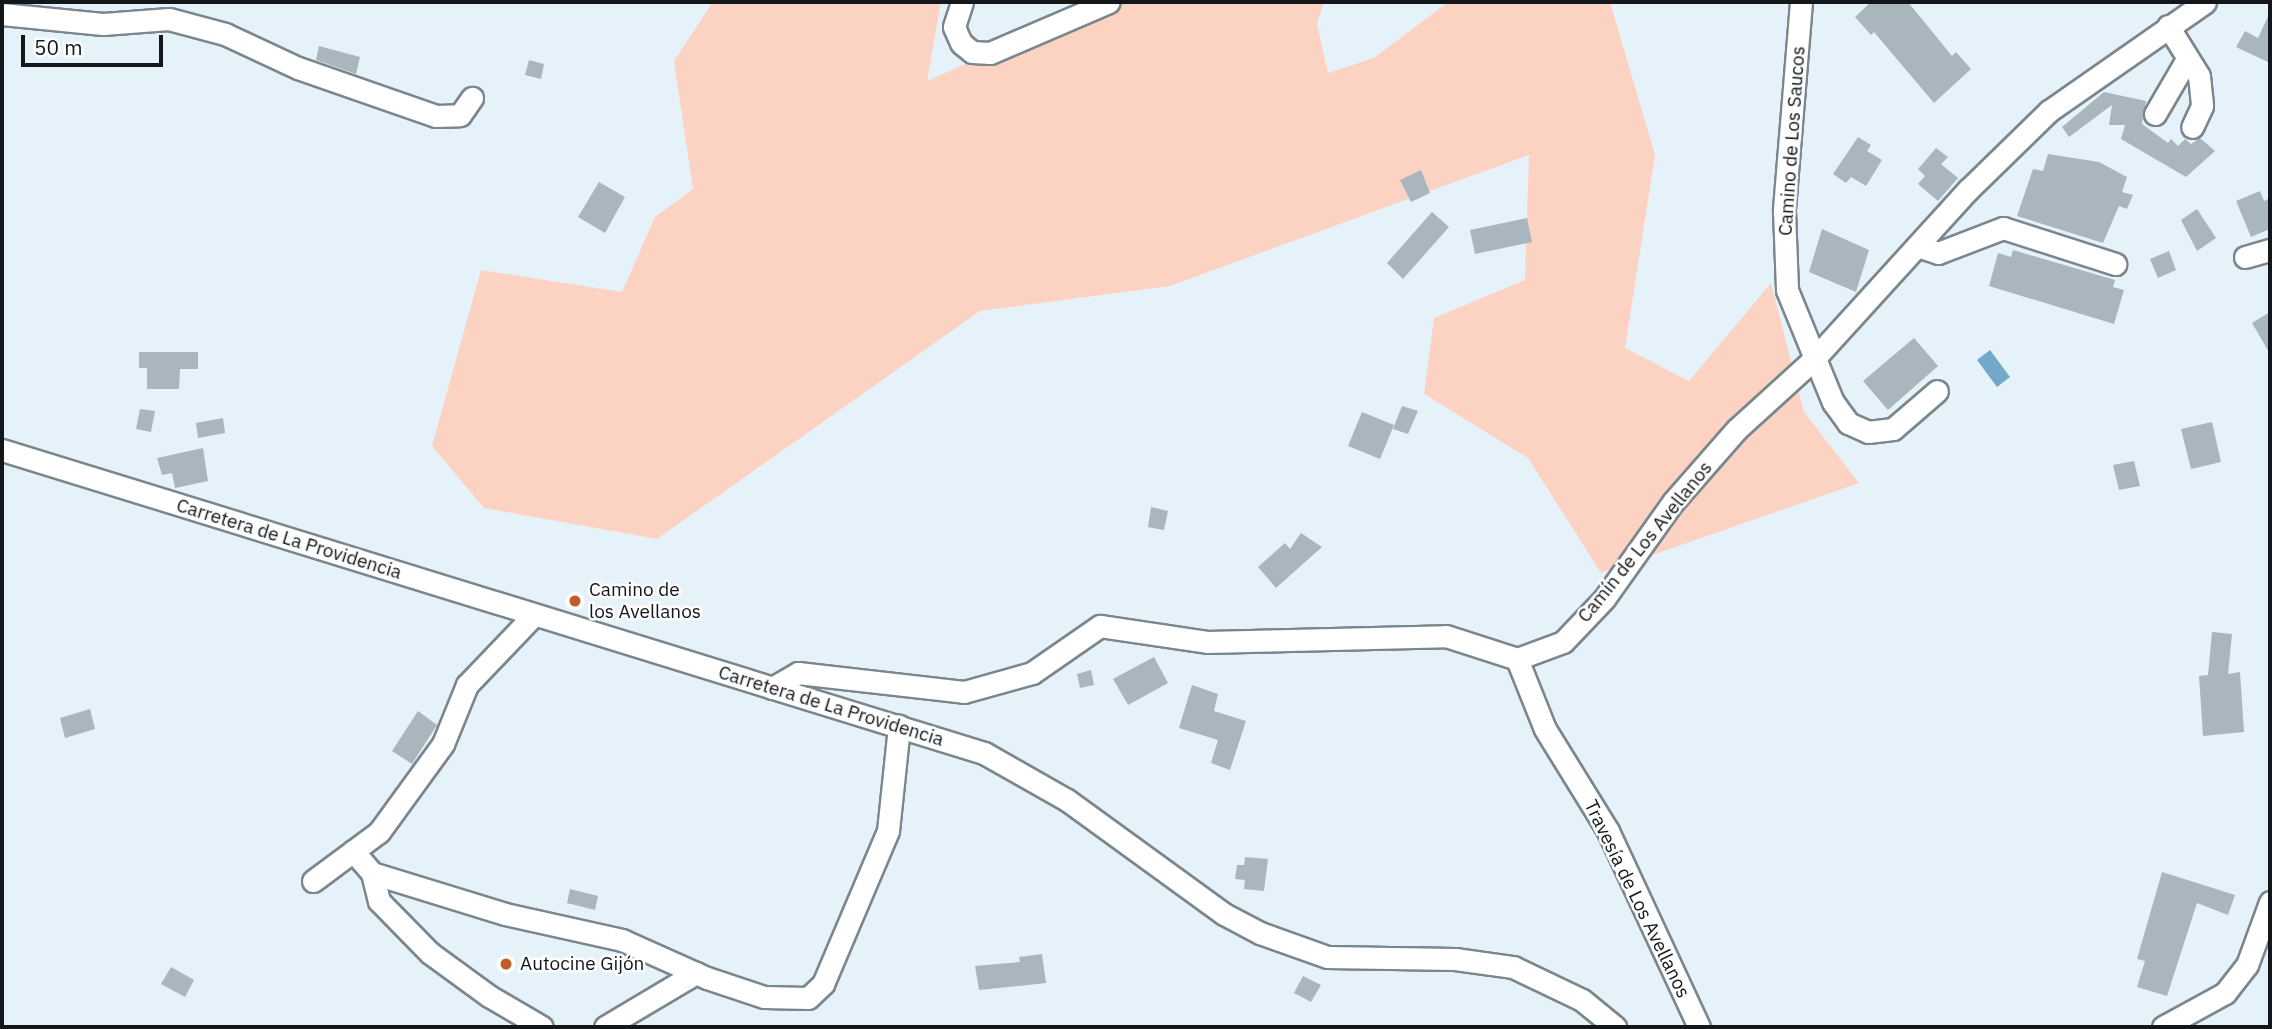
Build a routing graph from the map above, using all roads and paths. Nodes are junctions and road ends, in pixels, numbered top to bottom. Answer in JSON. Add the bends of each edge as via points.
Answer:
{"nodes":[{"id":1,"x":962,"y":2,"type":"edge"},
{"id":2,"x":1109,"y":2,"type":"edge"},
{"id":3,"x":1801,"y":2,"type":"edge"},
{"id":4,"x":2205,"y":2,"type":"edge"},
{"id":5,"x":2,"y":14,"type":"edge"},
{"id":6,"x":2168,"y":26,"type":"junction"},
{"id":7,"x":2187,"y":60,"type":"junction"},
{"id":8,"x":472,"y":99,"type":"dead end"},
{"id":9,"x":2155,"y":114,"type":"dead end"},
{"id":10,"x":2192,"y":127,"type":"dead end"},
{"id":11,"x":1917,"y":246,"type":"junction"},
{"id":12,"x":2270,"y":250,"type":"edge"},
{"id":13,"x":2245,"y":257,"type":"dead end"},
{"id":14,"x":2115,"y":264,"type":"dead end"},
{"id":15,"x":1814,"y":359,"type":"junction"},
{"id":16,"x":1937,"y":391,"type":"dead end"},
{"id":17,"x":2,"y":450,"type":"edge"},
{"id":18,"x":534,"y":615,"type":"junction"},
{"id":19,"x":1517,"y":659,"type":"junction"},
{"id":20,"x":772,"y":688,"type":"junction"},
{"id":21,"x":899,"y":726,"type":"junction"},
{"id":22,"x":353,"y":851,"type":"junction"},
{"id":23,"x":372,"y":873,"type":"junction"},
{"id":24,"x":313,"y":881,"type":"dead end"},
{"id":25,"x":2270,"y":902,"type":"edge"},
{"id":26,"x":696,"y":973,"type":"junction"},
{"id":27,"x":542,"y":1027,"type":"edge"},
{"id":28,"x":605,"y":1027,"type":"edge"},
{"id":29,"x":1615,"y":1027,"type":"edge"},
{"id":30,"x":1699,"y":1027,"type":"edge"},
{"id":31,"x":2163,"y":1027,"type":"edge"}],
"edges":[{"from":1,"to":2,"type":"street","via":[[954,27],[961,43],[972,52],[990,53]]},
{"from":3,"to":15,"type":"street","name":"Camino de Los Saucos","via":[[1784,211],[1787,290]]},
{"from":4,"to":6,"type":"street","name":"Camín de Los Avellanos"},
{"from":5,"to":8,"type":"street","via":[[103,24],[169,19],[225,34],[298,68],[436,116],[460,115]]},
{"from":6,"to":7,"type":"street"},
{"from":6,"to":11,"type":"street","name":"Camín de Los Avellanos","via":[[2049,111]]},
{"from":7,"to":9,"type":"street"},
{"from":7,"to":10,"type":"street","via":[[2199,76],[2202,106]]},
{"from":11,"to":14,"type":"street","via":[[1938,253],[2003,228]]},
{"from":11,"to":15,"type":"street","name":"Camín de Los Avellanos"},
{"from":12,"to":13,"type":"street"},
{"from":15,"to":16,"type":"street","name":"Camino de Los Saucos","via":[[1848,423],[1868,432],[1893,429]]},
{"from":15,"to":19,"type":"street","name":"Camín de Los Avellanos","via":[[1737,429],[1673,502],[1604,599],[1563,642]]},
{"from":17,"to":18,"type":"street","name":"Carretera de La Providencia"},
{"from":18,"to":20,"type":"street","name":"Carretera de La Providencia"},
{"from":18,"to":22,"type":"street","via":[[467,685],[443,744],[412,792],[379,832]]},
{"from":19,"to":20,"type":"street","via":[[1446,636],[1207,642],[1100,626],[1032,673],[964,692],[798,673]]},
{"from":19,"to":30,"type":"street","name":"Travesía de Los Avellanos","via":[[1545,729],[1608,831]]},
{"from":20,"to":21,"type":"street","name":"Carretera de La Providencia"},
{"from":21,"to":26,"type":"street","via":[[888,831],[823,984],[808,998],[794,1000],[764,997]]},
{"from":21,"to":29,"type":"street","name":"Carretera de La Providencia","via":[[984,753],[1027,776],[1224,914],[1260,933],[1326,957],[1455,958],[1513,967],[1582,1000]]},
{"from":22,"to":23,"type":"street"},
{"from":22,"to":24,"type":"street"},
{"from":23,"to":26,"type":"street","via":[[505,914],[622,940]]},
{"from":23,"to":27,"type":"street","via":[[379,901],[430,953]]},
{"from":25,"to":31,"type":"street","via":[[2247,965],[2225,993]]},
{"from":26,"to":28,"type":"street"}]}
